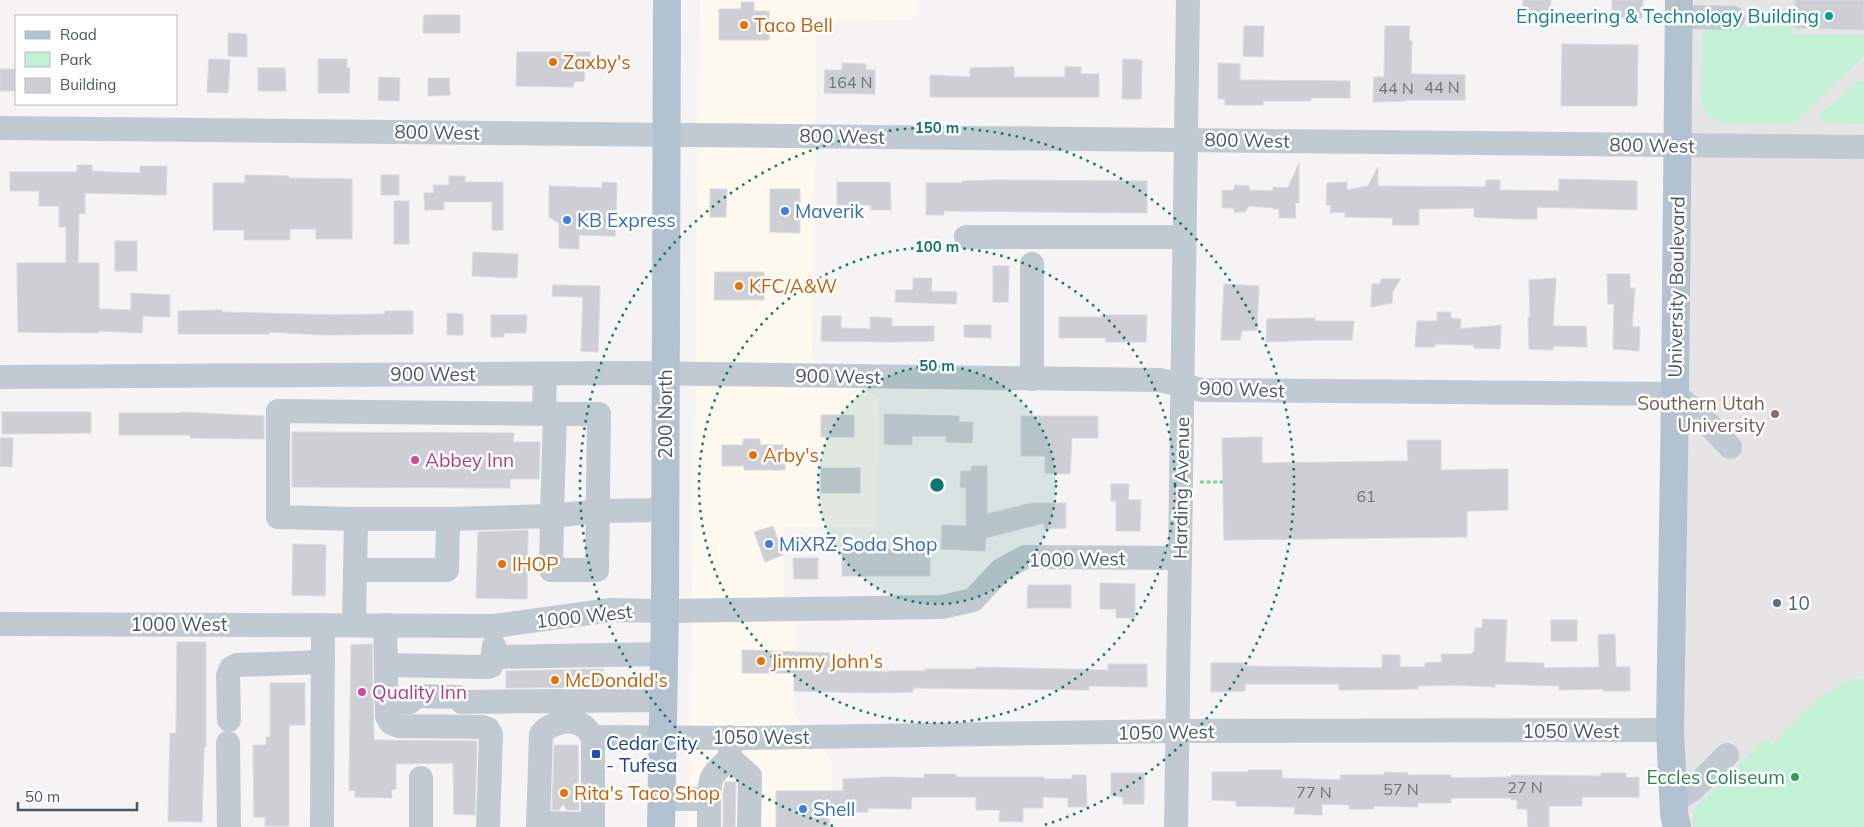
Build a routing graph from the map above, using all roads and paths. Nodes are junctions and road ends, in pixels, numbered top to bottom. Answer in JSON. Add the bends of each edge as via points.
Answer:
{"nodes":[{"id":1,"x":667,"y":0,"type":"edge"},
{"id":2,"x":1188,"y":0,"type":"edge"},
{"id":3,"x":1679,"y":9,"type":"edge"},
{"id":4,"x":1733,"y":18,"type":"dead end"},
{"id":5,"x":0,"y":128,"type":"edge"},
{"id":6,"x":666,"y":135,"type":"junction"},
{"id":7,"x":1186,"y":140,"type":"junction"},
{"id":8,"x":1678,"y":145,"type":"junction"},
{"id":9,"x":1864,"y":147,"type":"edge"},
{"id":10,"x":966,"y":237,"type":"dead end"},
{"id":11,"x":1184,"y":237,"type":"junction"},
{"id":12,"x":1032,"y":264,"type":"dead end"},
{"id":13,"x":544,"y":374,"type":"junction"},
{"id":14,"x":665,"y":374,"type":"junction"},
{"id":15,"x":0,"y":377,"type":"edge"},
{"id":16,"x":1032,"y":379,"type":"junction"},
{"id":17,"x":1182,"y":385,"type":"junction"},
{"id":18,"x":1675,"y":394,"type":"junction"},
{"id":19,"x":549,"y":414,"type":"junction"},
{"id":20,"x":1730,"y":447,"type":"dead end"},
{"id":21,"x":1200,"y":482,"type":"dead end"},
{"id":22,"x":1223,"y":482,"type":"dead end"},
{"id":23,"x":665,"y":510,"type":"junction"},
{"id":24,"x":598,"y":511,"type":"junction"},
{"id":25,"x":552,"y":516,"type":"junction"},
{"id":26,"x":356,"y":519,"type":"junction"},
{"id":27,"x":448,"y":519,"type":"junction"},
{"id":28,"x":1180,"y":558,"type":"junction"},
{"id":29,"x":355,"y":570,"type":"junction"},
{"id":30,"x":665,"y":611,"type":"junction"},
{"id":31,"x":0,"y":624,"type":"edge"},
{"id":32,"x":323,"y":625,"type":"junction"},
{"id":33,"x":354,"y":625,"type":"junction"},
{"id":34,"x":385,"y":625,"type":"junction"},
{"id":35,"x":494,"y":626,"type":"junction"},
{"id":36,"x":664,"y":654,"type":"junction"},
{"id":37,"x":494,"y":657,"type":"junction"},
{"id":38,"x":323,"y":662,"type":"junction"},
{"id":39,"x":386,"y":666,"type":"junction"},
{"id":40,"x":664,"y":700,"type":"junction"},
{"id":41,"x":387,"y":702,"type":"junction"},
{"id":42,"x":228,"y":720,"type":"dead end"},
{"id":43,"x":1670,"y":730,"type":"junction"},
{"id":44,"x":1178,"y":731,"type":"junction"},
{"id":45,"x":593,"y":737,"type":"junction"},
{"id":46,"x":663,"y":737,"type":"junction"},
{"id":47,"x":228,"y":743,"type":"dead end"},
{"id":48,"x":730,"y":748,"type":"junction"},
{"id":49,"x":1727,"y":755,"type":"dead end"},
{"id":50,"x":422,"y":778,"type":"dead end"},
{"id":51,"x":662,"y":800,"type":"junction"},
{"id":52,"x":709,"y":800,"type":"junction"},
{"id":53,"x":1674,"y":817,"type":"edge"},
{"id":54,"x":538,"y":825,"type":"edge"},
{"id":55,"x":593,"y":825,"type":"edge"},
{"id":56,"x":229,"y":827,"type":"edge"},
{"id":57,"x":322,"y":827,"type":"edge"},
{"id":58,"x":421,"y":827,"type":"edge"},
{"id":59,"x":488,"y":827,"type":"edge"},
{"id":60,"x":661,"y":827,"type":"edge"},
{"id":61,"x":709,"y":827,"type":"edge"},
{"id":62,"x":749,"y":827,"type":"edge"},
{"id":63,"x":1176,"y":827,"type":"edge"}],
"edges":[{"from":1,"to":6,"type":"main road","name":"200 North"},
{"from":2,"to":7,"type":"street","name":"Harding Avenue"},
{"from":3,"to":4,"type":"street"},
{"from":3,"to":8,"type":"main road","name":"University Boulevard"},
{"from":5,"to":6,"type":"street","name":"800 West"},
{"from":6,"to":7,"type":"street","name":"800 West"},
{"from":6,"to":14,"type":"main road","name":"200 North"},
{"from":7,"to":8,"type":"street","name":"800 West"},
{"from":7,"to":11,"type":"street","name":"Harding Avenue"},
{"from":8,"to":9,"type":"street","name":"800 West"},
{"from":8,"to":18,"type":"main road","name":"University Boulevard"},
{"from":10,"to":11,"type":"street"},
{"from":11,"to":17,"type":"street","name":"Harding Avenue"},
{"from":12,"to":16,"type":"street"},
{"from":13,"to":14,"type":"street","name":"900 West"},
{"from":13,"to":15,"type":"street","name":"900 West"},
{"from":13,"to":19,"type":"street"},
{"from":14,"to":16,"type":"street","name":"900 West"},
{"from":14,"to":23,"type":"main road","name":"200 North"},
{"from":16,"to":17,"type":"street","name":"900 West","via":[[1160,380]]},
{"from":17,"to":18,"type":"street","name":"900 West","via":[[1202,390]]},
{"from":17,"to":28,"type":"street","name":"Harding Avenue"},
{"from":18,"to":20,"type":"street"},
{"from":18,"to":43,"type":"main road","name":"University Boulevard"},
{"from":19,"to":24,"type":"street","via":[[599,414]]},
{"from":19,"to":25,"type":"street"},
{"from":19,"to":26,"type":"street","via":[[278,411],[278,517]]},
{"from":21,"to":22,"type":"path"},
{"from":23,"to":24,"type":"street"},
{"from":23,"to":30,"type":"main road","name":"200 North"},
{"from":24,"to":25,"type":"street"},
{"from":24,"to":25,"type":"street","via":[[597,570],[551,570]]},
{"from":25,"to":27,"type":"street"},
{"from":26,"to":27,"type":"street"},
{"from":26,"to":29,"type":"street"},
{"from":27,"to":29,"type":"street","via":[[447,570]]},
{"from":28,"to":30,"type":"street","name":"1000 West","via":[[1025,557],[1001,570],[973,600],[942,607]]},
{"from":28,"to":44,"type":"street","name":"Harding Avenue"},
{"from":29,"to":33,"type":"street"},
{"from":30,"to":35,"type":"street","name":"1000 West","via":[[611,610]]},
{"from":30,"to":36,"type":"main road","name":"200 North"},
{"from":31,"to":32,"type":"street","name":"1000 West"},
{"from":32,"to":33,"type":"street","name":"1000 West"},
{"from":32,"to":38,"type":"street"},
{"from":33,"to":34,"type":"street","name":"1000 West"},
{"from":34,"to":35,"type":"street","name":"1000 West"},
{"from":34,"to":39,"type":"street"},
{"from":35,"to":37,"type":"street"},
{"from":36,"to":37,"type":"street"},
{"from":36,"to":40,"type":"main road","name":"200 North"},
{"from":37,"to":39,"type":"street","via":[[491,666],[487,667]]},
{"from":38,"to":42,"type":"street","via":[[237,665],[231,668],[228,676]]},
{"from":38,"to":57,"type":"street"},
{"from":39,"to":41,"type":"street"},
{"from":40,"to":41,"type":"street","via":[[462,702],[459,708],[415,709],[410,702]]},
{"from":40,"to":46,"type":"main road","name":"200 North"},
{"from":41,"to":59,"type":"street","via":[[387,716],[398,726],[488,729],[491,734]]},
{"from":43,"to":44,"type":"street","name":"1050 West"},
{"from":43,"to":53,"type":"main road","name":"University Boulevard"},
{"from":44,"to":48,"type":"street","name":"1050 West"},
{"from":44,"to":63,"type":"street","name":"Harding Avenue"},
{"from":45,"to":46,"type":"street","name":"1050 West"},
{"from":45,"to":54,"type":"street","via":[[579,723],[566,722],[552,724],[541,734]]},
{"from":45,"to":55,"type":"street"},
{"from":46,"to":48,"type":"street","name":"1050 West"},
{"from":46,"to":51,"type":"main road","name":"200 North"},
{"from":47,"to":56,"type":"street"},
{"from":48,"to":52,"type":"street","via":[[709,782]]},
{"from":48,"to":62,"type":"street","via":[[750,776]]},
{"from":49,"to":53,"type":"street","via":[[1692,790]]},
{"from":50,"to":58,"type":"street"},
{"from":51,"to":52,"type":"street"},
{"from":51,"to":60,"type":"main road","name":"200 North"},
{"from":52,"to":61,"type":"street"},
{"from":54,"to":55,"type":"street"}]}
